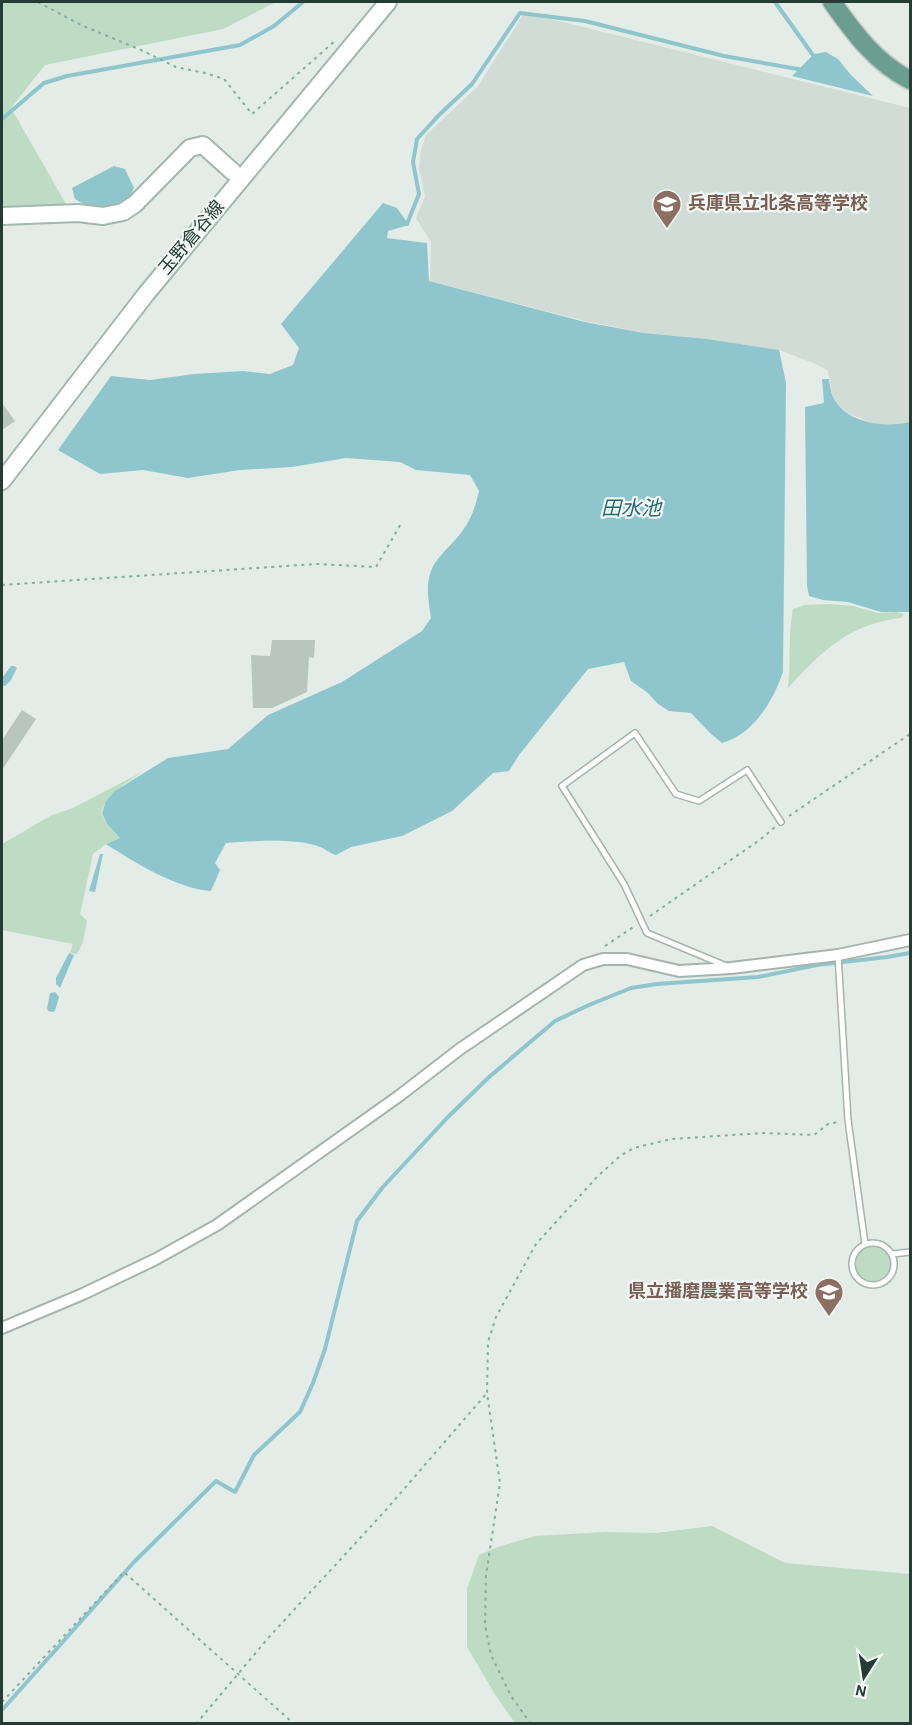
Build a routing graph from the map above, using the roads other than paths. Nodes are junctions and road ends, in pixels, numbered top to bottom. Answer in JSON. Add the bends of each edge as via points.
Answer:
{"nodes":[{"id":1,"x":832,"y":2,"type":"edge"},
{"id":2,"x":383,"y":5,"type":"edge"},
{"id":3,"x":910,"y":80,"type":"edge"},
{"id":4,"x":233,"y":172,"type":"dead end"},
{"id":5,"x":2,"y":216,"type":"edge"},
{"id":6,"x":2,"y":481,"type":"edge"},
{"id":7,"x":781,"y":822,"type":"road end"},
{"id":8,"x":910,"y":940,"type":"edge"},
{"id":9,"x":838,"y":955,"type":"junction"},
{"id":10,"x":731,"y":968,"type":"junction"},
{"id":11,"x":865,"y":1244,"type":"junction"},
{"id":12,"x":910,"y":1252,"type":"edge"},
{"id":13,"x":892,"y":1254,"type":"junction"},
{"id":14,"x":2,"y":1328,"type":"edge"}],
"edges":[{"from":1,"to":3,"type":"main road","via":[[864,45]]},
{"from":2,"to":6,"type":"main road","name":"玉野倉谷線","via":[[146,294]]},
{"from":4,"to":5,"type":"main road","via":[[203,145],[190,148],[123,212],[103,216]]},
{"from":7,"to":10,"type":"lane","via":[[747,770],[699,801],[676,794],[635,733],[562,786],[624,884],[647,933]]},
{"from":8,"to":9,"type":"street"},
{"from":9,"to":10,"type":"street"},
{"from":9,"to":11,"type":"lane","via":[[848,1120]]},
{"from":10,"to":14,"type":"street","via":[[679,971],[627,959],[603,959],[583,965],[217,1225],[156,1259]]},
{"from":11,"to":13,"type":"lane","via":[[880,1244]]},
{"from":11,"to":13,"type":"lane","via":[[852,1260],[853,1271],[864,1282],[879,1284],[888,1278],[893,1269]]},
{"from":12,"to":13,"type":"lane"}]}
